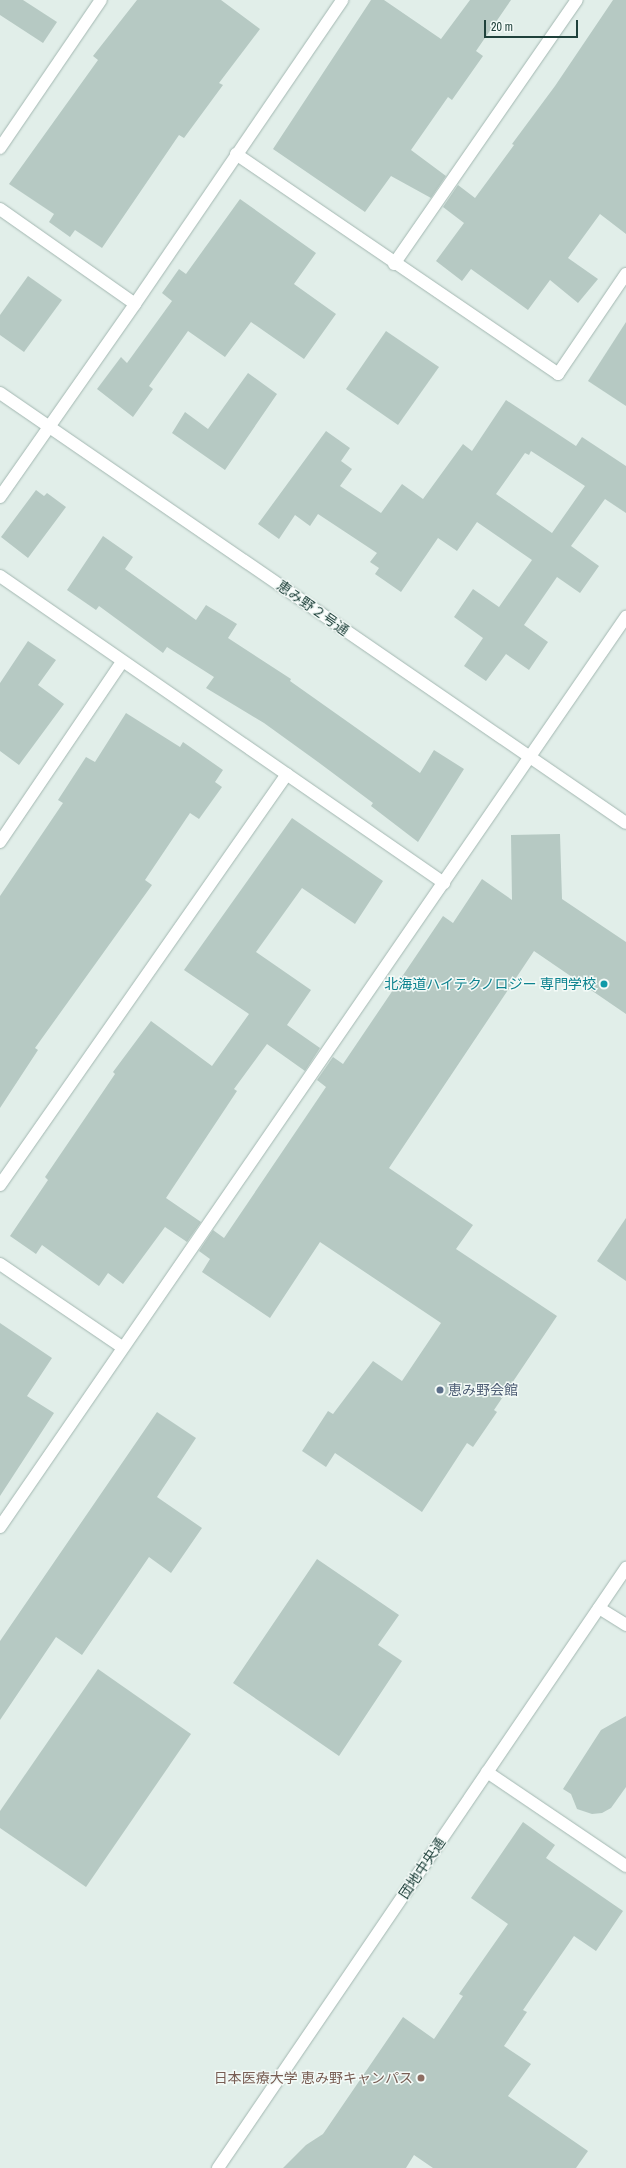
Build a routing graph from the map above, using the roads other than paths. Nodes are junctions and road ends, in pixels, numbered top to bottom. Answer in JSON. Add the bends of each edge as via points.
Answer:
{"nodes":[{"id":1,"x":101,"y":0,"type":"edge"},
{"id":2,"x":342,"y":0,"type":"edge"},
{"id":3,"x":577,"y":0,"type":"edge"},
{"id":4,"x":0,"y":148,"type":"edge"},
{"id":5,"x":236,"y":154,"type":"junction"},
{"id":6,"x":0,"y":209,"type":"edge"},
{"id":7,"x":394,"y":264,"type":"junction"},
{"id":8,"x":626,"y":274,"type":"edge"},
{"id":9,"x":135,"y":304,"type":"junction"},
{"id":10,"x":0,"y":393,"type":"edge"},
{"id":11,"x":49,"y":426,"type":"junction"},
{"id":12,"x":0,"y":497,"type":"edge"},
{"id":13,"x":0,"y":576,"type":"edge"},
{"id":14,"x":626,"y":617,"type":"edge"},
{"id":15,"x":122,"y":662,"type":"junction"},
{"id":16,"x":530,"y":757,"type":"junction"},
{"id":17,"x":287,"y":774,"type":"junction"},
{"id":18,"x":626,"y":823,"type":"edge"},
{"id":19,"x":0,"y":842,"type":"edge"},
{"id":20,"x":444,"y":883,"type":"junction"},
{"id":21,"x":0,"y":1185,"type":"edge"},
{"id":22,"x":0,"y":1264,"type":"edge"},
{"id":23,"x":122,"y":1347,"type":"junction"},
{"id":24,"x":0,"y":1527,"type":"edge"},
{"id":25,"x":626,"y":1568,"type":"edge"},
{"id":26,"x":599,"y":1608,"type":"junction"},
{"id":27,"x":626,"y":1625,"type":"edge"},
{"id":28,"x":487,"y":1772,"type":"junction"},
{"id":29,"x":626,"y":1866,"type":"edge"},
{"id":30,"x":218,"y":2168,"type":"edge"}],
"edges":[{"from":1,"to":4,"type":"street"},
{"from":2,"to":5,"type":"street"},
{"from":3,"to":7,"type":"street"},
{"from":5,"to":7,"type":"street"},
{"from":5,"to":9,"type":"street"},
{"from":6,"to":9,"type":"street"},
{"from":7,"to":8,"type":"street","via":[[558,374]]},
{"from":9,"to":11,"type":"street"},
{"from":10,"to":11,"type":"street","name":"恵み野２号通"},
{"from":11,"to":12,"type":"street"},
{"from":11,"to":16,"type":"street","name":"恵み野２号通"},
{"from":13,"to":15,"type":"street"},
{"from":14,"to":16,"type":"street"},
{"from":15,"to":17,"type":"street"},
{"from":15,"to":19,"type":"street"},
{"from":16,"to":18,"type":"street","name":"恵み野２号通"},
{"from":16,"to":20,"type":"street"},
{"from":17,"to":20,"type":"street"},
{"from":17,"to":21,"type":"street"},
{"from":20,"to":23,"type":"street"},
{"from":22,"to":23,"type":"street"},
{"from":23,"to":24,"type":"street"},
{"from":25,"to":26,"type":"street","name":"団地中央通"},
{"from":26,"to":27,"type":"street"},
{"from":26,"to":28,"type":"street","name":"団地中央通"},
{"from":28,"to":29,"type":"street"},
{"from":28,"to":30,"type":"street","name":"団地中央通"}]}
